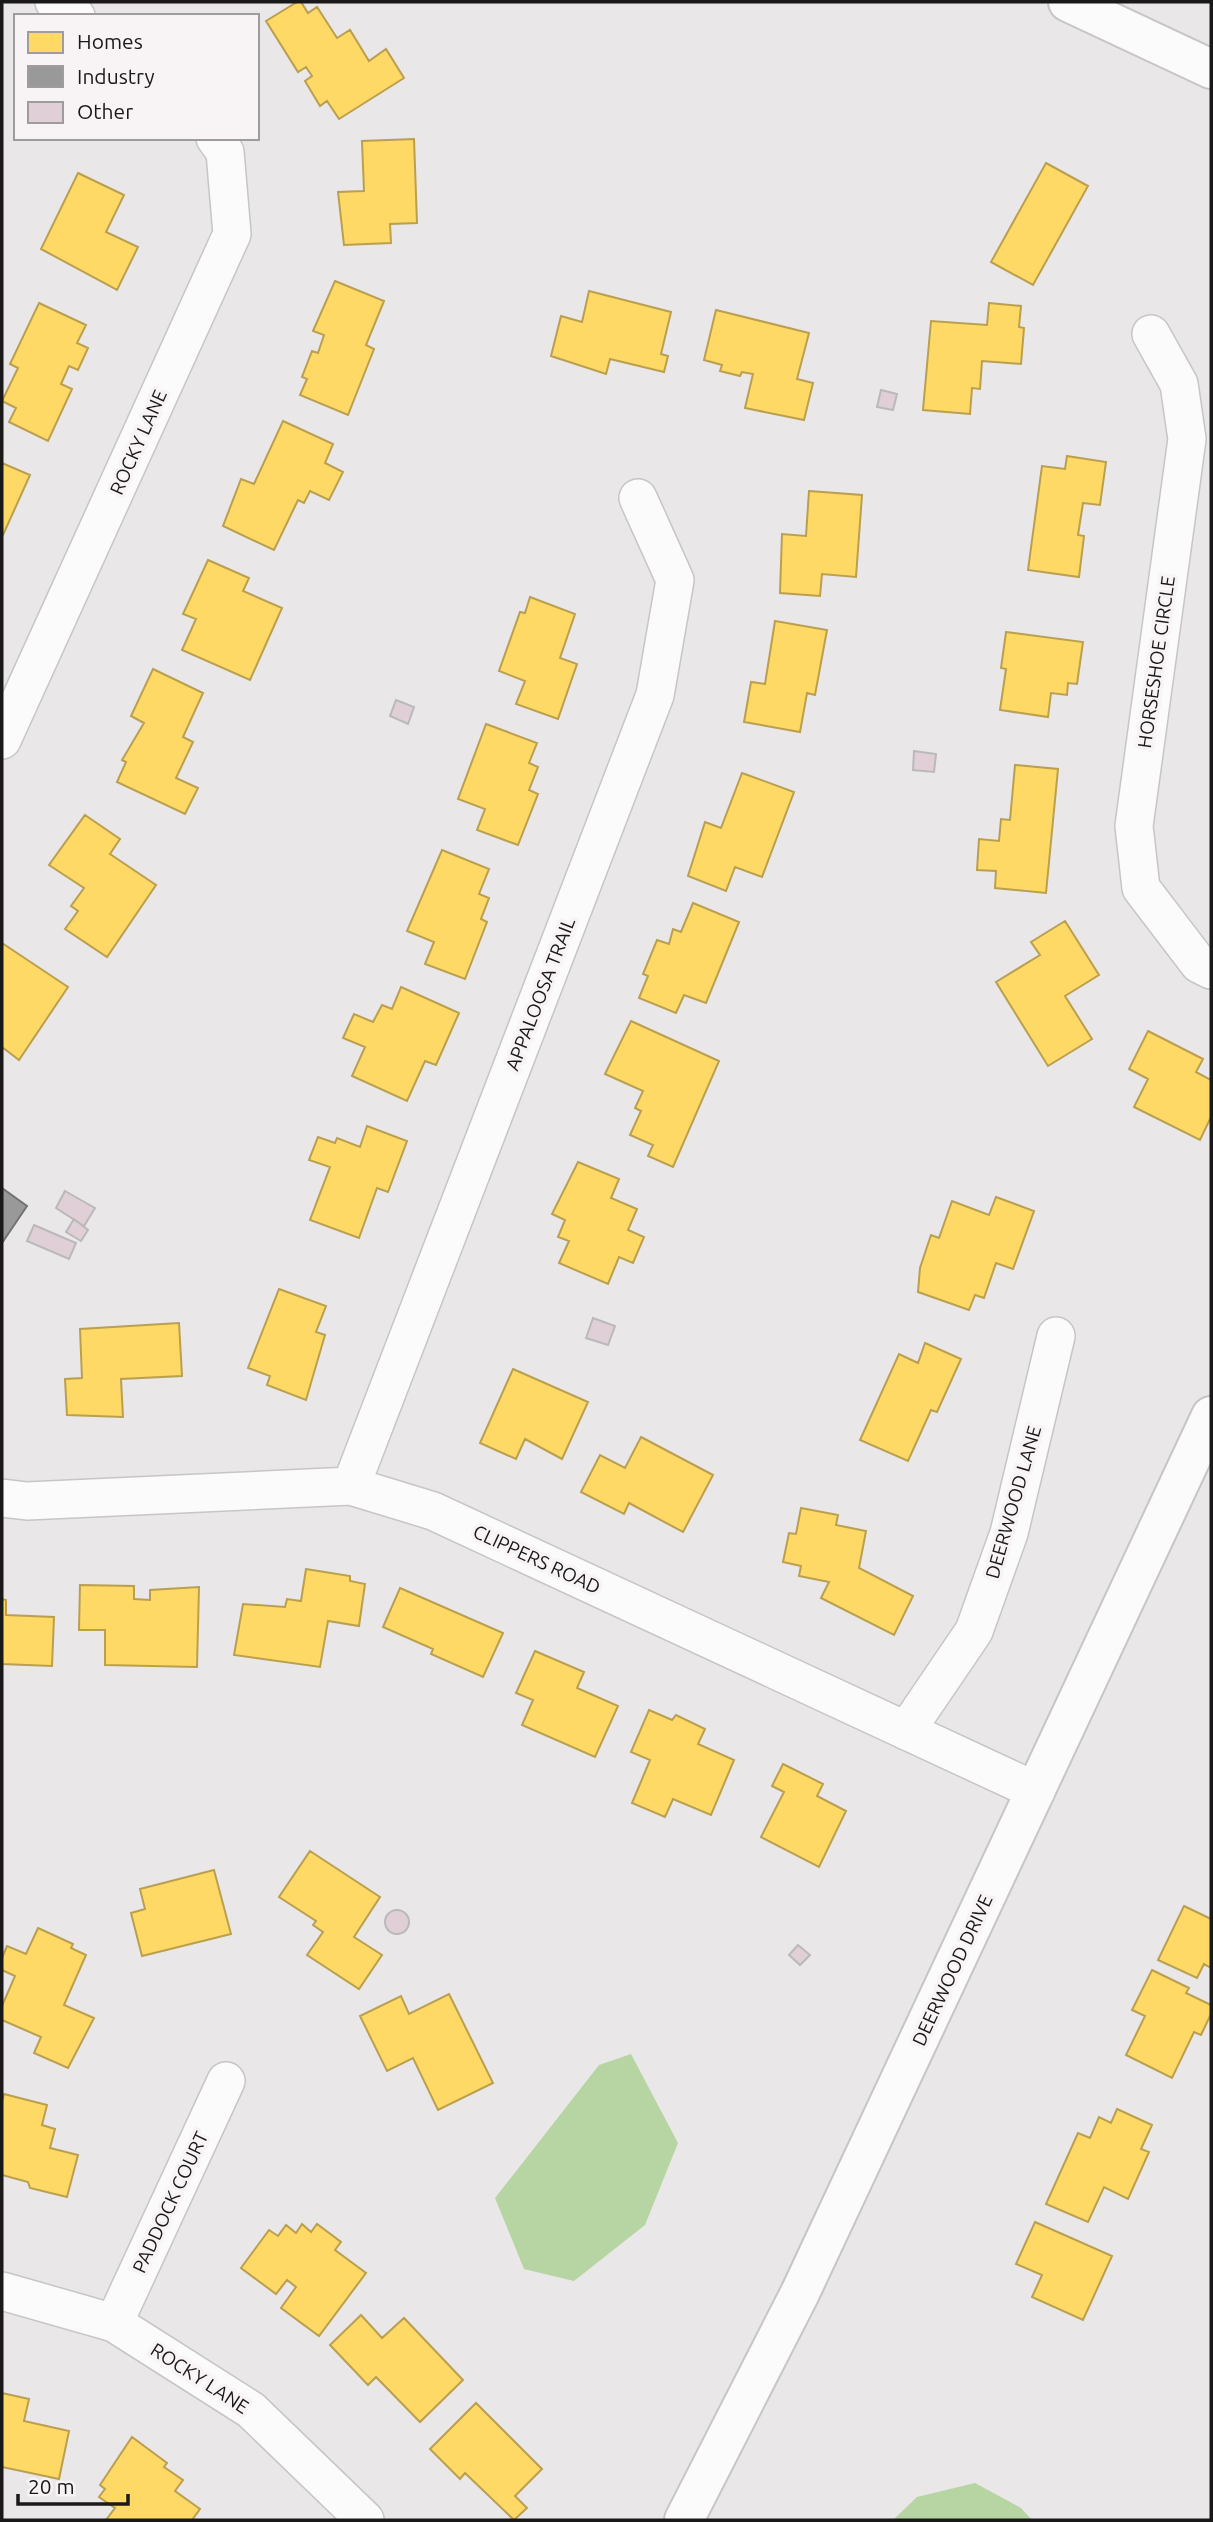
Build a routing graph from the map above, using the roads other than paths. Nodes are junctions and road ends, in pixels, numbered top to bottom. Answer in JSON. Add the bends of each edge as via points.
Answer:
{"nodes":[{"id":1,"x":54,"y":2,"type":"edge"},
{"id":2,"x":1068,"y":2,"type":"edge"},
{"id":3,"x":73,"y":14,"type":"edge"},
{"id":4,"x":1211,"y":69,"type":"edge"},
{"id":5,"x":216,"y":140,"type":"edge"},
{"id":6,"x":1151,"y":334,"type":"dead end"},
{"id":7,"x":638,"y":498,"type":"dead end"},
{"id":8,"x":2,"y":740,"type":"edge"},
{"id":9,"x":1211,"y":970,"type":"edge"},
{"id":10,"x":1056,"y":1336,"type":"dead end"},
{"id":11,"x":1211,"y":1416,"type":"edge"},
{"id":12,"x":351,"y":1486,"type":"junction"},
{"id":13,"x":2,"y":1498,"type":"edge"},
{"id":14,"x":906,"y":1731,"type":"junction"},
{"id":15,"x":1036,"y":1791,"type":"junction"},
{"id":16,"x":226,"y":2081,"type":"dead end"},
{"id":17,"x":2,"y":2291,"type":"edge"},
{"id":18,"x":114,"y":2323,"type":"junction"},
{"id":19,"x":365,"y":2520,"type":"edge"},
{"id":20,"x":684,"y":2520,"type":"edge"}],
"edges":[{"from":1,"to":3,"type":"street"},
{"from":2,"to":4,"type":"street"},
{"from":5,"to":8,"type":"street","name":"ROCKY LANE","via":[[225,152],[232,234]]},
{"from":6,"to":9,"type":"street","name":"HORSESHOE CIRCLE","via":[[1179,384],[1187,439],[1134,826],[1141,888],[1199,964]]},
{"from":7,"to":12,"type":"street","name":"APPALOOSA TRAIL","via":[[675,580],[655,695]]},
{"from":10,"to":14,"type":"street","name":"DEERWOOD LANE","via":[[1009,1533],[974,1631]]},
{"from":11,"to":15,"type":"street","name":"DEERWOOD DRIVE"},
{"from":12,"to":13,"type":"street","name":"CLIPPERS ROAD","via":[[27,1502]]},
{"from":12,"to":14,"type":"street","name":"CLIPPERS ROAD","via":[[433,1511]]},
{"from":14,"to":15,"type":"street","name":"CLIPPERS ROAD"},
{"from":15,"to":20,"type":"street","name":"DEERWOOD DRIVE","via":[[800,2293]]},
{"from":16,"to":18,"type":"street","name":"PADDOCK COURT"},
{"from":17,"to":18,"type":"street","name":"ROCKY LANE"},
{"from":18,"to":19,"type":"street","name":"ROCKY LANE","via":[[251,2410]]}]}
